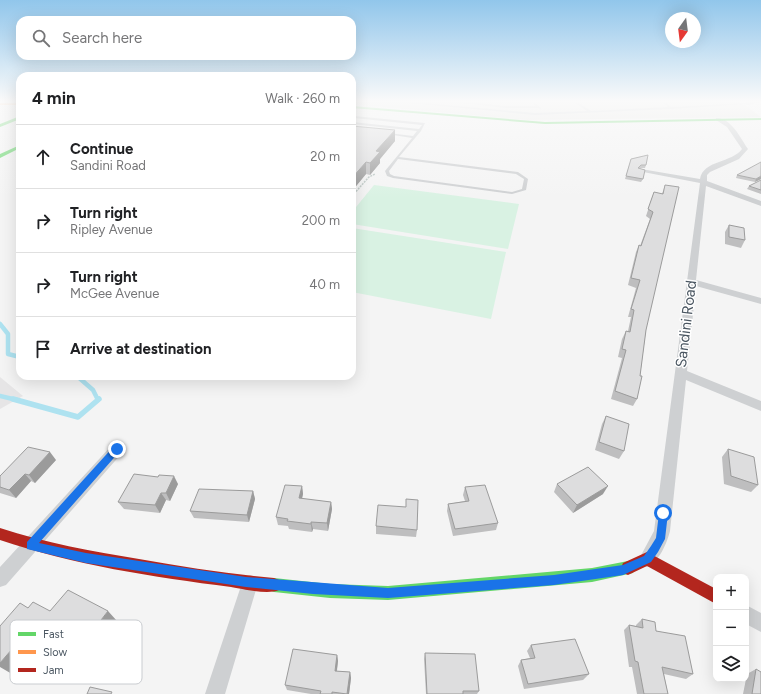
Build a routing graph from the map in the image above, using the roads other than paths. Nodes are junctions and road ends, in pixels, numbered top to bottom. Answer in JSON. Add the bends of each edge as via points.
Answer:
{"nodes":[{"id":1,"x":417,"y":133,"type":"edge"},
{"id":2,"x":735,"y":133,"type":"edge"},
{"id":3,"x":384,"y":134,"type":"edge"},
{"id":4,"x":414,"y":137,"type":"junction"},
{"id":5,"x":16,"y":148,"type":"edge"},
{"id":6,"x":0,"y":156,"type":"edge"},
{"id":7,"x":397,"y":158,"type":"junction"},
{"id":8,"x":641,"y":171,"type":"edge"},
{"id":9,"x":703,"y":182,"type":"junction"},
{"id":10,"x":761,"y":204,"type":"edge"},
{"id":11,"x":692,"y":282,"type":"junction"},
{"id":12,"x":761,"y":301,"type":"edge"},
{"id":13,"x":680,"y":373,"type":"junction"},
{"id":14,"x":761,"y":406,"type":"edge"},
{"id":15,"x":117,"y":449,"type":"dead end"},
{"id":16,"x":0,"y":534,"type":"edge"},
{"id":17,"x":30,"y":545,"type":"junction"},
{"id":18,"x":647,"y":559,"type":"junction"},
{"id":19,"x":0,"y":579,"type":"edge"},
{"id":20,"x":250,"y":583,"type":"junction"},
{"id":21,"x":713,"y":596,"type":"edge"},
{"id":22,"x":749,"y":616,"type":"edge"},
{"id":23,"x":761,"y":623,"type":"edge"},
{"id":24,"x":215,"y":694,"type":"edge"}],
"edges":[{"from":1,"to":4,"type":"lane"},
{"from":2,"to":9,"type":"street","via":[[743,144],[744,150],[736,158],[707,171]]},
{"from":3,"to":4,"type":"lane"},
{"from":4,"to":7,"type":"lane"},
{"from":5,"to":6,"type":"main road"},
{"from":7,"to":7,"type":"lane","via":[[387,171],[388,175],[393,177],[512,193],[524,190],[526,179],[517,173]]},
{"from":8,"to":9,"type":"street"},
{"from":9,"to":10,"type":"street"},
{"from":9,"to":11,"type":"street","name":"Sandini Road"},
{"from":11,"to":12,"type":"street"},
{"from":11,"to":13,"type":"street","name":"Sandini Road"},
{"from":13,"to":14,"type":"street"},
{"from":13,"to":18,"type":"street","name":"Sandini Road","via":[[662,531],[660,539]]},
{"from":15,"to":17,"type":"street"},
{"from":16,"to":17,"type":"main road"},
{"from":17,"to":19,"type":"street"},
{"from":17,"to":20,"type":"main road","via":[[86,558]]},
{"from":18,"to":20,"type":"main road","via":[[630,568],[610,573],[388,593]]},
{"from":18,"to":21,"type":"main road"},
{"from":20,"to":24,"type":"street"},
{"from":22,"to":23,"type":"street"}]}
